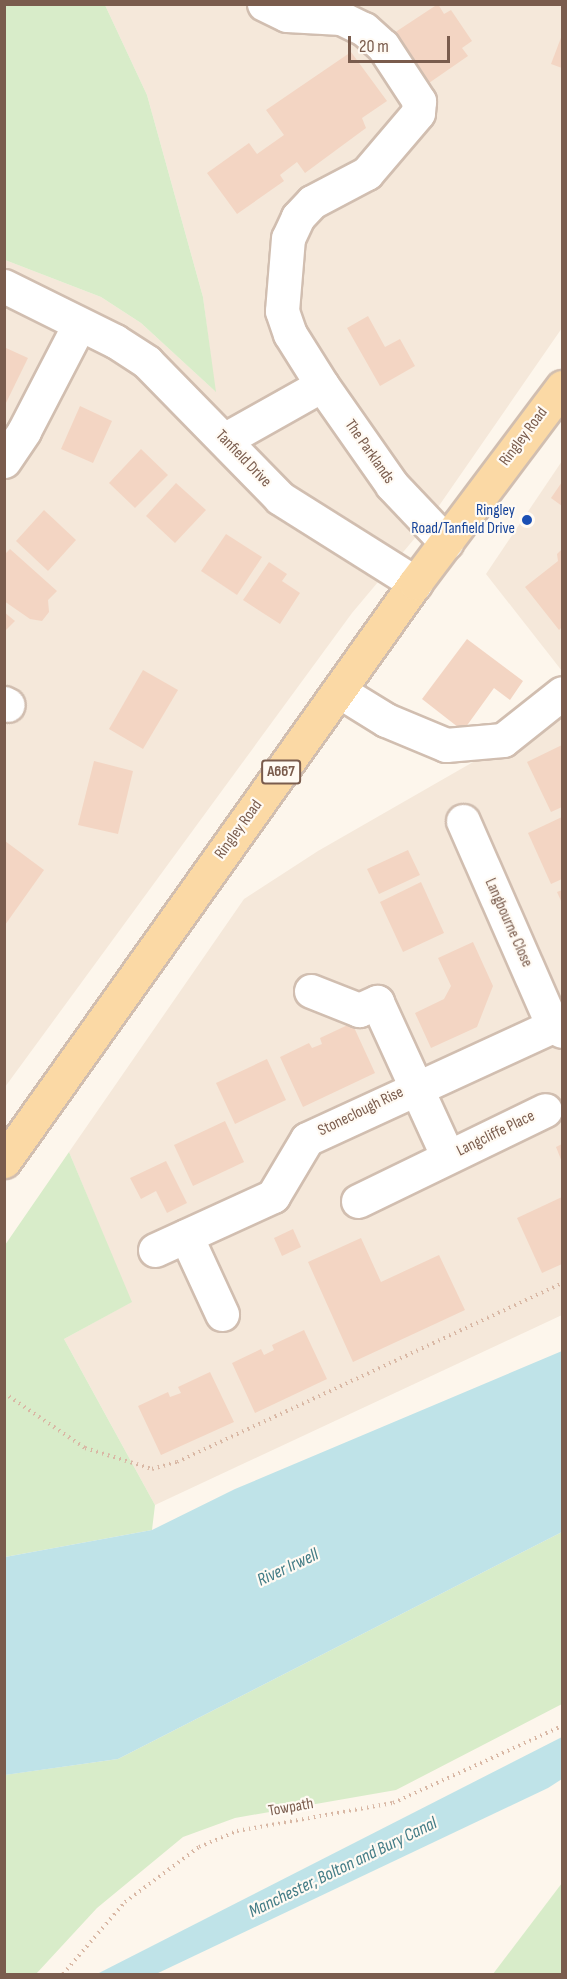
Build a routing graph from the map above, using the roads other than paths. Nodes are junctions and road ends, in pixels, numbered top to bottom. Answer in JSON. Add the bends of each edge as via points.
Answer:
{"nodes":[{"id":1,"x":264,"y":4,"type":"edge"},
{"id":2,"x":4,"y":286,"type":"edge"},
{"id":3,"x":79,"y":325,"type":"junction"},
{"id":4,"x":322,"y":385,"type":"junction"},
{"id":5,"x":562,"y":387,"type":"edge"},
{"id":6,"x":224,"y":440,"type":"junction"},
{"id":7,"x":4,"y":461,"type":"edge"},
{"id":8,"x":446,"y":542,"type":"junction"},
{"id":9,"x":416,"y":583,"type":"junction"},
{"id":10,"x":339,"y":691,"type":"junction"},
{"id":11,"x":562,"y":693,"type":"edge"},
{"id":12,"x":463,"y":821,"type":"dead end"},
{"id":13,"x":311,"y":991,"type":"dead end"},
{"id":14,"x":558,"y":1028,"type":"edge"},
{"id":15,"x":416,"y":1086,"type":"junction"},
{"id":16,"x":545,"y":1110,"type":"dead end"},
{"id":17,"x":448,"y":1157,"type":"junction"},
{"id":18,"x":4,"y":1161,"type":"edge"},
{"id":19,"x":358,"y":1201,"type":"dead end"},
{"id":20,"x":186,"y":1236,"type":"junction"},
{"id":21,"x":155,"y":1250,"type":"dead end"},
{"id":22,"x":222,"y":1314,"type":"dead end"}],
"edges":[{"from":1,"to":4,"type":"street","name":"The Parklands","via":[[287,15],[341,18],[364,28],[383,46],[419,101],[418,112],[367,173],[312,202],[298,217],[288,238],[282,311],[290,334]]},
{"from":2,"to":3,"type":"street","name":"Tanfield Drive"},
{"from":3,"to":6,"type":"street","name":"Tanfield Drive","via":[[116,341],[147,362]]},
{"from":3,"to":7,"type":"street","via":[[24,431]]},
{"from":4,"to":6,"type":"street"},
{"from":4,"to":8,"type":"street","name":"The Parklands","via":[[392,485]]},
{"from":5,"to":8,"type":"main road","name":"Ringley Road","number":"A667"},
{"from":6,"to":9,"type":"street","name":"Tanfield Drive","via":[[280,498]]},
{"from":8,"to":9,"type":"main road","name":"Ringley Road","number":"A667"},
{"from":9,"to":10,"type":"main road","name":"Ringley Road","number":"A667"},
{"from":10,"to":11,"type":"street","via":[[386,720],[446,745],[503,740]]},
{"from":10,"to":18,"type":"main road","name":"Ringley Road","number":"A667"},
{"from":12,"to":14,"type":"street","name":"Langbourne Close"},
{"from":13,"to":15,"type":"street","name":"Langcliffe Place","via":[[359,1010],[377,1002]]},
{"from":14,"to":15,"type":"street","name":"Stoneclough Rise"},
{"from":15,"to":17,"type":"street","name":"Langcliffe Place"},
{"from":15,"to":20,"type":"street","name":"Stoneclough Rise","via":[[307,1139],[273,1196]]},
{"from":16,"to":17,"type":"street","name":"Langcliffe Place"},
{"from":17,"to":19,"type":"street","name":"Langcliffe Place"},
{"from":20,"to":21,"type":"street","name":"Stoneclough Rise"},
{"from":20,"to":22,"type":"street"}]}
